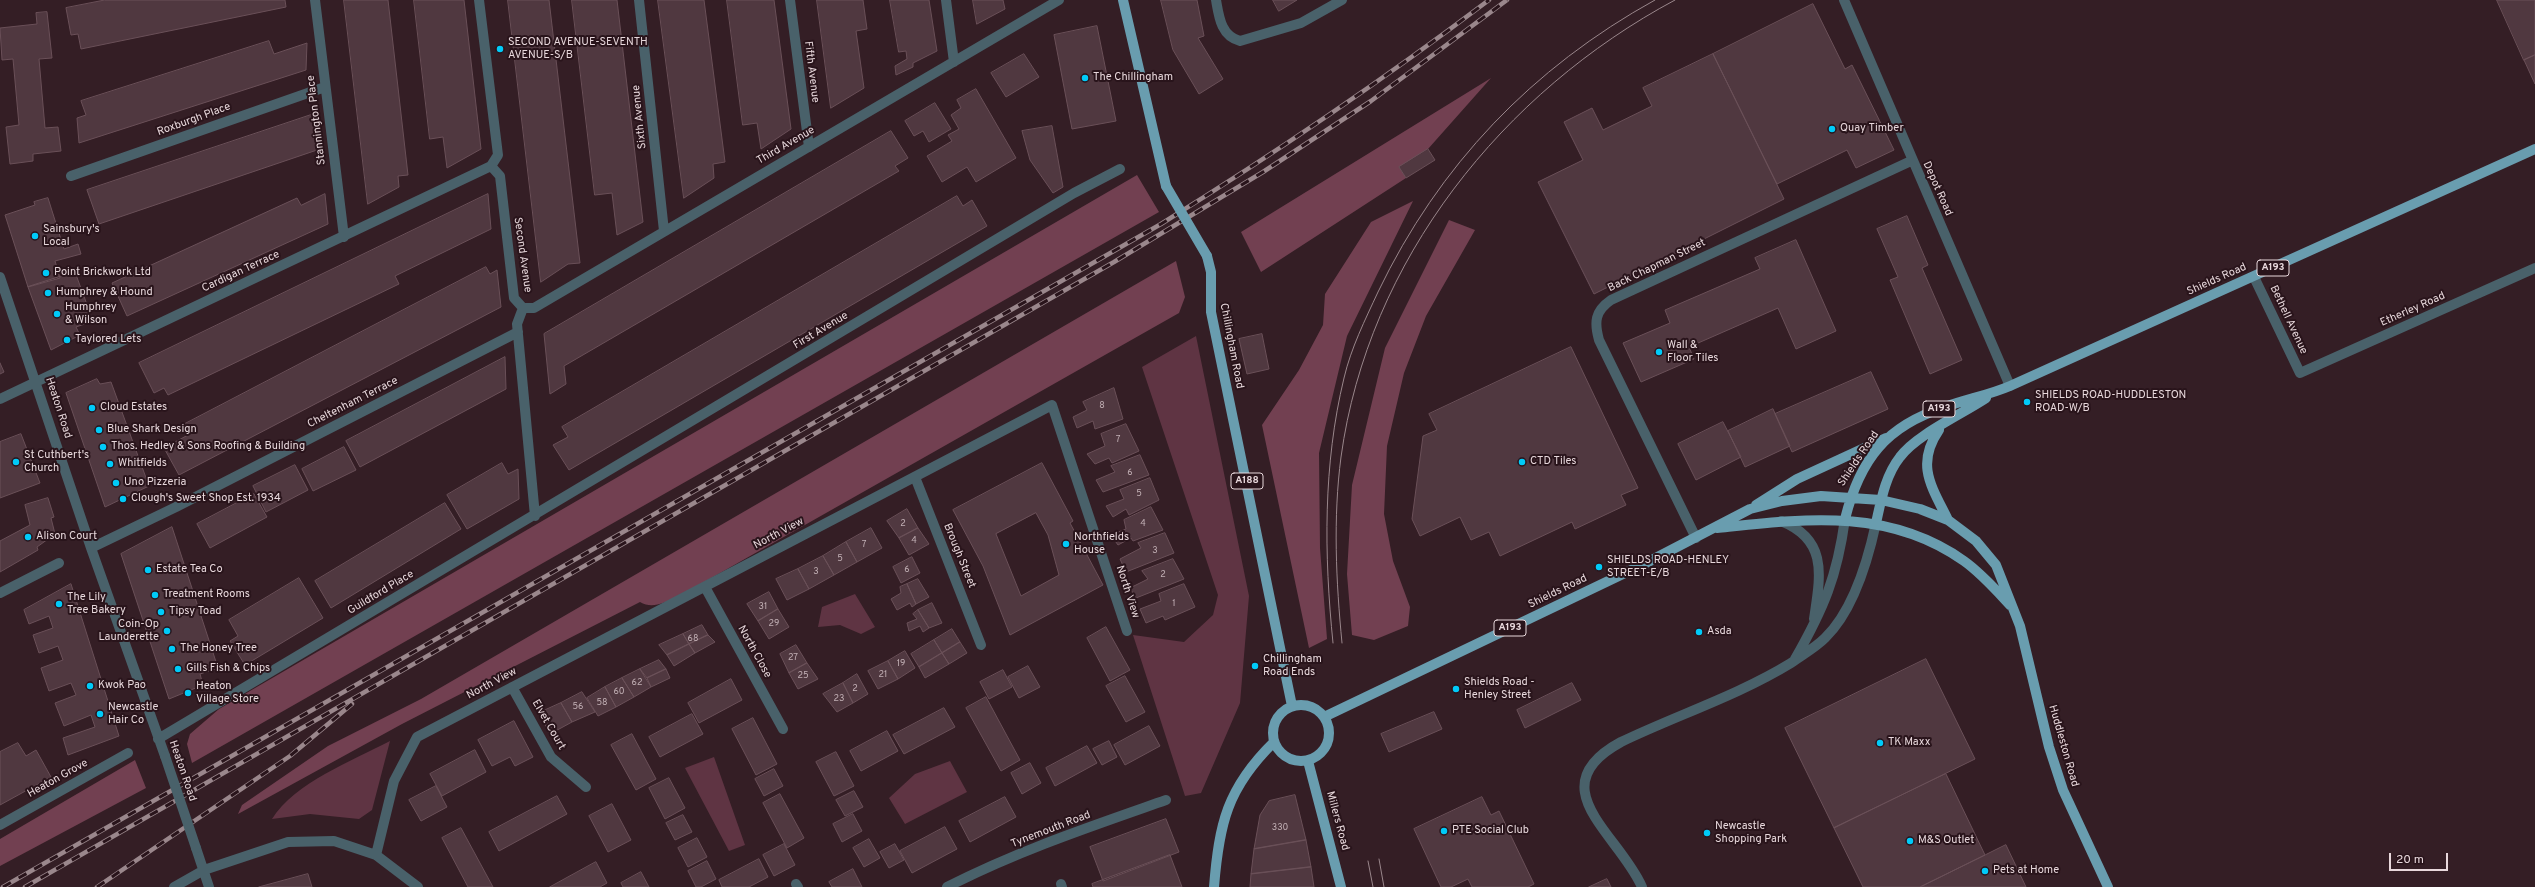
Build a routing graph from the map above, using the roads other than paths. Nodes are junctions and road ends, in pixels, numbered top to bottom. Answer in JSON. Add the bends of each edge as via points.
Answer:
{"nodes":[{"id":1,"x":316,"y":0,"type":"edge"},
{"id":2,"x":480,"y":0,"type":"edge"},
{"id":3,"x":639,"y":0,"type":"edge"},
{"id":4,"x":790,"y":0,"type":"edge"},
{"id":5,"x":946,"y":0,"type":"edge"},
{"id":6,"x":1060,"y":0,"type":"edge"},
{"id":7,"x":1123,"y":0,"type":"edge"},
{"id":8,"x":1216,"y":0,"type":"edge"},
{"id":9,"x":1342,"y":0,"type":"edge"},
{"id":10,"x":1844,"y":0,"type":"edge"},
{"id":11,"x":954,"y":62,"type":"junction"},
{"id":12,"x":325,"y":86,"type":"junction"},
{"id":13,"x":809,"y":147,"type":"junction"},
{"id":14,"x":2535,"y":149,"type":"edge"},
{"id":15,"x":1911,"y":161,"type":"junction"},
{"id":16,"x":491,"y":166,"type":"junction"},
{"id":17,"x":1120,"y":169,"type":"dead end"},
{"id":18,"x":71,"y":176,"type":"dead end"},
{"id":19,"x":664,"y":231,"type":"junction"},
{"id":20,"x":344,"y":237,"type":"junction"},
{"id":21,"x":2535,"y":268,"type":"edge"},
{"id":22,"x":0,"y":277,"type":"edge"},
{"id":23,"x":2254,"y":277,"type":"junction"},
{"id":24,"x":523,"y":308,"type":"junction"},
{"id":25,"x":518,"y":332,"type":"junction"},
{"id":26,"x":2300,"y":373,"type":"joint"},
{"id":27,"x":36,"y":380,"type":"junction"},
{"id":28,"x":2010,"y":386,"type":"junction"},
{"id":29,"x":1996,"y":392,"type":"junction"},
{"id":30,"x":0,"y":399,"type":"edge"},
{"id":31,"x":1942,"y":426,"type":"junction"},
{"id":32,"x":1886,"y":438,"type":"junction"},
{"id":33,"x":915,"y":477,"type":"junction"},
{"id":34,"x":1851,"y":496,"type":"junction"},
{"id":35,"x":1881,"y":500,"type":"junction"},
{"id":36,"x":1750,"y":509,"type":"junction"},
{"id":37,"x":535,"y":516,"type":"junction"},
{"id":38,"x":1845,"y":519,"type":"junction"},
{"id":39,"x":1948,"y":520,"type":"junction"},
{"id":40,"x":1780,"y":521,"type":"junction"},
{"id":41,"x":1876,"y":523,"type":"junction"},
{"id":42,"x":1714,"y":528,"type":"junction"},
{"id":43,"x":1696,"y":538,"type":"junction"},
{"id":44,"x":91,"y":548,"type":"junction"},
{"id":45,"x":59,"y":563,"type":"dead end"},
{"id":46,"x":704,"y":587,"type":"junction"},
{"id":47,"x":0,"y":593,"type":"edge"},
{"id":48,"x":2012,"y":606,"type":"junction"},
{"id":49,"x":1812,"y":629,"type":"junction"},
{"id":50,"x":1127,"y":631,"type":"dead end"},
{"id":51,"x":981,"y":645,"type":"dead end"},
{"id":52,"x":1794,"y":660,"type":"junction"},
{"id":53,"x":512,"y":687,"type":"junction"},
{"id":54,"x":1292,"y":706,"type":"junction"},
{"id":55,"x":1324,"y":717,"type":"junction"},
{"id":56,"x":783,"y":729,"type":"dead end"},
{"id":57,"x":158,"y":739,"type":"junction"},
{"id":58,"x":1274,"y":742,"type":"junction"},
{"id":59,"x":128,"y":753,"type":"dead end"},
{"id":60,"x":1308,"y":760,"type":"junction"},
{"id":61,"x":586,"y":787,"type":"dead end"},
{"id":62,"x":1166,"y":800,"type":"dead end"},
{"id":63,"x":0,"y":825,"type":"edge"},
{"id":64,"x":376,"y":855,"type":"junction"},
{"id":65,"x":204,"y":870,"type":"junction"},
{"id":66,"x":174,"y":887,"type":"edge"},
{"id":67,"x":209,"y":887,"type":"edge"},
{"id":68,"x":418,"y":887,"type":"edge"},
{"id":69,"x":947,"y":887,"type":"edge"},
{"id":70,"x":1214,"y":887,"type":"edge"},
{"id":71,"x":1341,"y":887,"type":"edge"},
{"id":72,"x":1642,"y":887,"type":"edge"},
{"id":73,"x":2108,"y":887,"type":"edge"}],
"edges":[{"from":1,"to":12,"type":"street","name":"Stannington Place"},
{"from":2,"to":16,"type":"street","via":[[498,155]]},
{"from":3,"to":19,"type":"street","name":"Sixth Avenue"},
{"from":4,"to":13,"type":"street","name":"Fifth Avenue"},
{"from":5,"to":11,"type":"street"},
{"from":6,"to":11,"type":"street","name":"Third Avenue"},
{"from":7,"to":54,"type":"main road","name":"Chillingham Road","number":"A188","bridge":true,"via":[[1166,186],[1207,256],[1211,272],[1211,312]]},
{"from":8,"to":9,"type":"street","via":[[1226,33],[1232,39],[1240,41],[1301,23]]},
{"from":10,"to":15,"type":"street","name":"Depot Road"},
{"from":11,"to":13,"type":"street","name":"Third Avenue"},
{"from":12,"to":18,"type":"street","name":"Roxburgh Place"},
{"from":12,"to":20,"type":"street","name":"Stannington Place"},
{"from":13,"to":19,"type":"street","name":"Third Avenue"},
{"from":14,"to":23,"type":"main road","name":"Shields Road","number":"A193"},
{"from":15,"to":28,"type":"street","name":"Depot Road"},
{"from":15,"to":43,"type":"street","name":"Back Chapman Street","via":[[1611,300],[1598,312],[1596,320],[1599,340]]},
{"from":16,"to":20,"type":"street","name":"Cardigan Terrace"},
{"from":16,"to":24,"type":"street","name":"Second Avenue","via":[[500,176],[514,298]]},
{"from":17,"to":37,"type":"street","name":"First Avenue","via":[[1074,193]]},
{"from":19,"to":24,"type":"street","name":"Third Avenue","via":[[534,308]]},
{"from":20,"to":27,"type":"street","name":"Cardigan Terrace"},
{"from":21,"to":26,"type":"street","name":"Etherley Road"},
{"from":22,"to":27,"type":"street","name":"Heaton Road"},
{"from":23,"to":26,"type":"street","name":"Bethell Avenue"},
{"from":23,"to":28,"type":"main road","name":"Shields Road","number":"A193"},
{"from":24,"to":25,"type":"street","name":"Second Avenue","via":[[517,324]]},
{"from":25,"to":37,"type":"street","name":"Second Avenue"},
{"from":25,"to":44,"type":"street","name":"Cheltenham Terrace"},
{"from":27,"to":30,"type":"street","name":"Cardigan Terrace"},
{"from":27,"to":44,"type":"street","name":"Heaton Road"},
{"from":28,"to":29,"type":"main road","name":"Shields Road","number":"A193"},
{"from":29,"to":31,"type":"main road","name":"Shields Road","number":"A193"},
{"from":29,"to":32,"type":"main road","name":"Shields Road","number":"A193","via":[[1922,416]]},
{"from":31,"to":35,"type":"main road","name":"Shields Road","number":"A193","via":[[1900,457],[1886,482]]},
{"from":31,"to":39,"type":"main road","via":[[1931,442],[1926,461],[1932,486]]},
{"from":32,"to":34,"type":"main road","name":"Shields Road","number":"A193","via":[[1860,476]]},
{"from":32,"to":36,"type":"main road","via":[[1797,479]]},
{"from":33,"to":46,"type":"street","name":"North View"},
{"from":33,"to":50,"type":"street","name":"North View","via":[[1052,405]]},
{"from":33,"to":51,"type":"street","name":"Brough Street"},
{"from":34,"to":35,"type":"main road","name":"Huddleston Road"},
{"from":34,"to":36,"type":"main road","name":"Shields Road","number":"A193","via":[[1799,498]]},
{"from":34,"to":38,"type":"main road"},
{"from":35,"to":39,"type":"main road","name":"Huddleston Road","via":[[1920,509]]},
{"from":35,"to":41,"type":"main road","name":"Shields Road"},
{"from":36,"to":42,"type":"main road","name":"Shields Road","number":"A193"},
{"from":37,"to":57,"type":"street","name":"Guildford Place"},
{"from":38,"to":40,"type":"main road","name":"Shields Road","number":"A193"},
{"from":38,"to":41,"type":"main road","name":"Shields Road"},
{"from":38,"to":49,"type":"street","via":[[1840,554],[1831,588]]},
{"from":39,"to":48,"type":"main road","name":"Huddleston Road","via":[[1976,541],[1996,565]]},
{"from":40,"to":42,"type":"main road","name":"Shields Road","number":"A193"},
{"from":40,"to":49,"type":"street","via":[[1805,535],[1817,556],[1819,575]]},
{"from":41,"to":48,"type":"main road","name":"Huddleston Road","via":[[1922,539],[1954,555],[1975,570]]},
{"from":41,"to":52,"type":"street","via":[[1863,570],[1845,609],[1826,638]]},
{"from":42,"to":43,"type":"main road","name":"Shields Road","number":"A193"},
{"from":43,"to":55,"type":"main road","name":"Shields Road","number":"A193"},
{"from":44,"to":57,"type":"street","name":"Heaton Road"},
{"from":45,"to":47,"type":"street"},
{"from":46,"to":53,"type":"street","name":"North View"},
{"from":46,"to":56,"type":"street","name":"North Close"},
{"from":48,"to":73,"type":"main road","name":"Huddleston Road","via":[[2027,650],[2049,747],[2060,783]]},
{"from":49,"to":52,"type":"street"},
{"from":52,"to":72,"type":"street","via":[[1739,691],[1621,742],[1604,751],[1589,767],[1584,790],[1587,802],[1630,863]]},
{"from":53,"to":61,"type":"street","name":"Elvet Court","via":[[551,757]]},
{"from":53,"to":64,"type":"street","name":"North View","via":[[417,737],[394,782]]},
{"from":54,"to":55,"type":"main road","via":[[1314,707]]},
{"from":54,"to":58,"type":"main road","via":[[1278,715],[1272,727]]},
{"from":55,"to":60,"type":"main road","via":[[1329,732],[1327,744],[1323,751]]},
{"from":57,"to":65,"type":"street","name":"Heaton Road","bridge":true},
{"from":58,"to":60,"type":"main road","via":[[1282,755],[1289,759]]},
{"from":58,"to":70,"type":"main road","via":[[1244,775],[1224,818],[1218,840]]},
{"from":59,"to":63,"type":"street","name":"Heaton Grove"},
{"from":60,"to":71,"type":"main road","name":"Millers Road"},
{"from":62,"to":69,"type":"street","name":"Tynemouth Road","via":[[1061,837]]},
{"from":64,"to":65,"type":"street","via":[[334,841],[288,842]]},
{"from":64,"to":68,"type":"street"},
{"from":65,"to":66,"type":"street"},
{"from":65,"to":67,"type":"street","name":"Heaton Road"}]}
